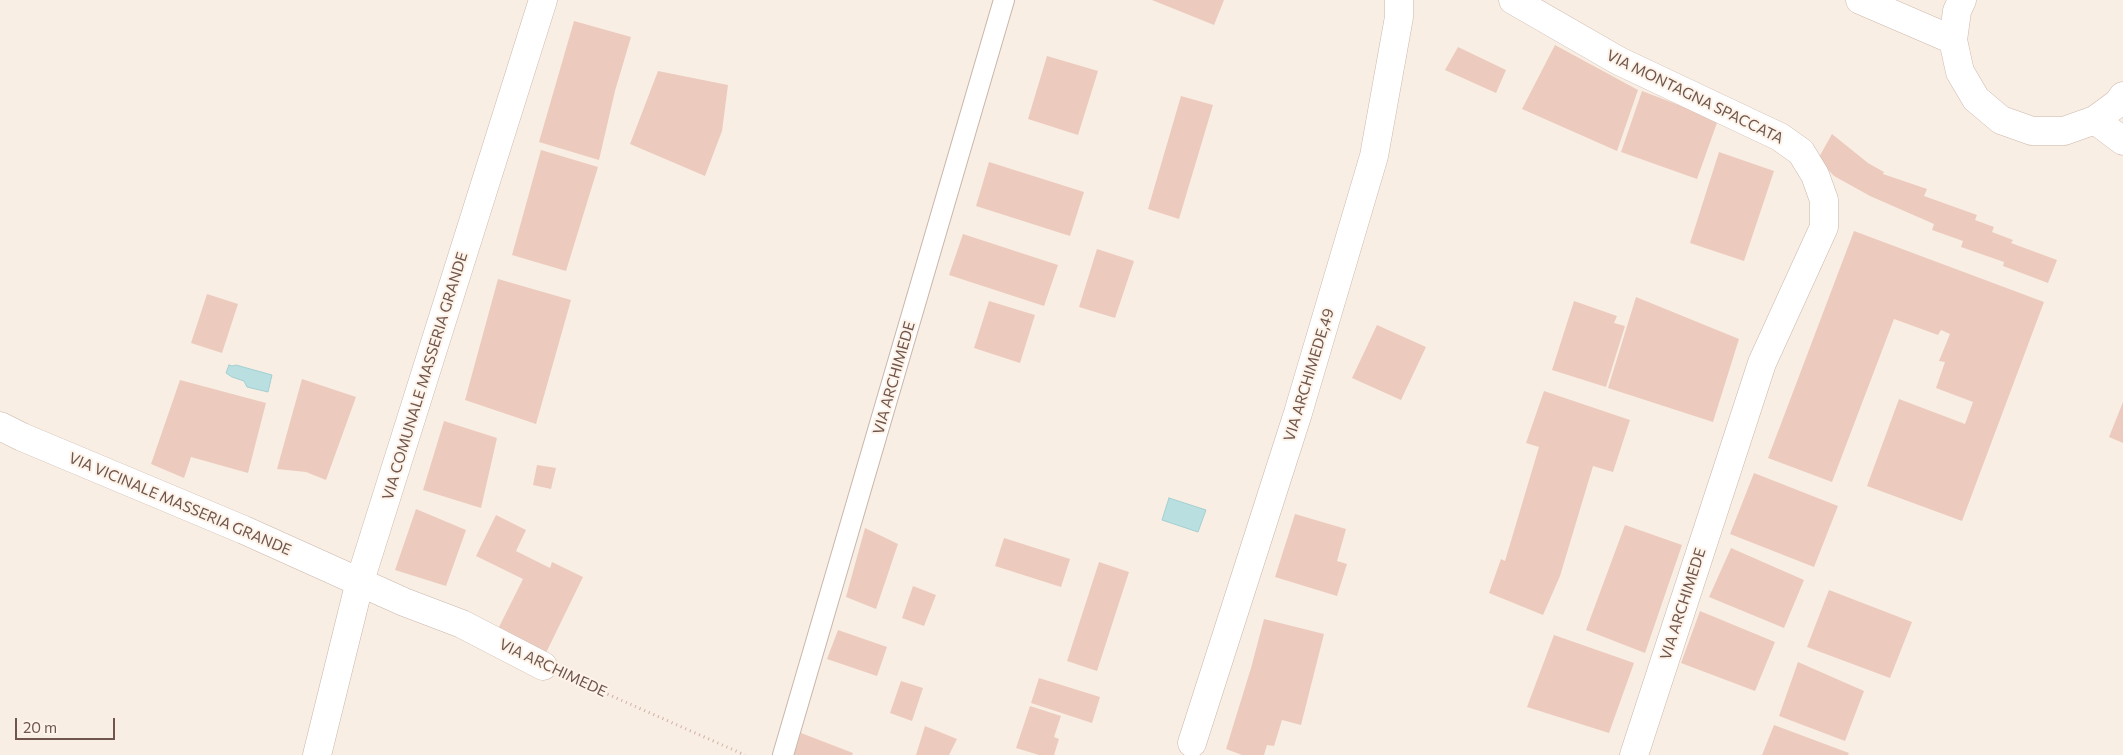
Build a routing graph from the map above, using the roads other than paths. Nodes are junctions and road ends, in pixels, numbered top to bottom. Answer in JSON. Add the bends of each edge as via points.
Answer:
{"nodes":[{"id":1,"x":543,"y":0,"type":"edge"},
{"id":2,"x":1004,"y":0,"type":"edge"},
{"id":3,"x":1399,"y":0,"type":"edge"},
{"id":4,"x":1513,"y":0,"type":"edge"},
{"id":5,"x":1860,"y":0,"type":"edge"},
{"id":6,"x":1962,"y":0,"type":"edge"},
{"id":7,"x":1953,"y":40,"type":"junction"},
{"id":8,"x":2123,"y":96,"type":"edge"},
{"id":9,"x":2095,"y":120,"type":"junction"},
{"id":10,"x":2123,"y":141,"type":"edge"},
{"id":11,"x":0,"y":426,"type":"edge"},
{"id":12,"x":1732,"y":454,"type":"joint"},
{"id":13,"x":360,"y":581,"type":"junction"},
{"id":14,"x":543,"y":666,"type":"road end"},
{"id":15,"x":1192,"y":743,"type":"dead end"},
{"id":16,"x":317,"y":755,"type":"edge"},
{"id":17,"x":783,"y":755,"type":"edge"},
{"id":18,"x":1634,"y":755,"type":"edge"}],
"edges":[{"from":1,"to":13,"type":"street","name":"VIA COMUNALE MASSERIA GRANDE"},
{"from":2,"to":17,"type":"lane","name":"VIA ARCHIMEDE"},
{"from":3,"to":15,"type":"street","name":"VIA ARCHIMEDE,49","via":[[1400,17],[1374,156],[1298,413]]},
{"from":4,"to":12,"type":"street","name":"VIA MONTAGNA SPACCATA","via":[[1619,61],[1780,137],[1802,152],[1816,175],[1824,200],[1824,227],[1762,363]]},
{"from":5,"to":7,"type":"street"},
{"from":6,"to":7,"type":"street"},
{"from":7,"to":9,"type":"street","via":[[1960,72],[1976,99],[2001,120],[2032,131],[2064,131]]},
{"from":8,"to":9,"type":"street"},
{"from":9,"to":10,"type":"street"},
{"from":11,"to":13,"type":"street","name":"VIA VICINALE MASSERIA GRANDE"},
{"from":12,"to":18,"type":"street","name":"VIA ARCHIMEDE"},
{"from":13,"to":14,"type":"street","name":"VIA ARCHIMEDE","via":[[462,624]]},
{"from":13,"to":16,"type":"street","name":"VIA COMUNALE MASSERIA GRANDE"}]}
